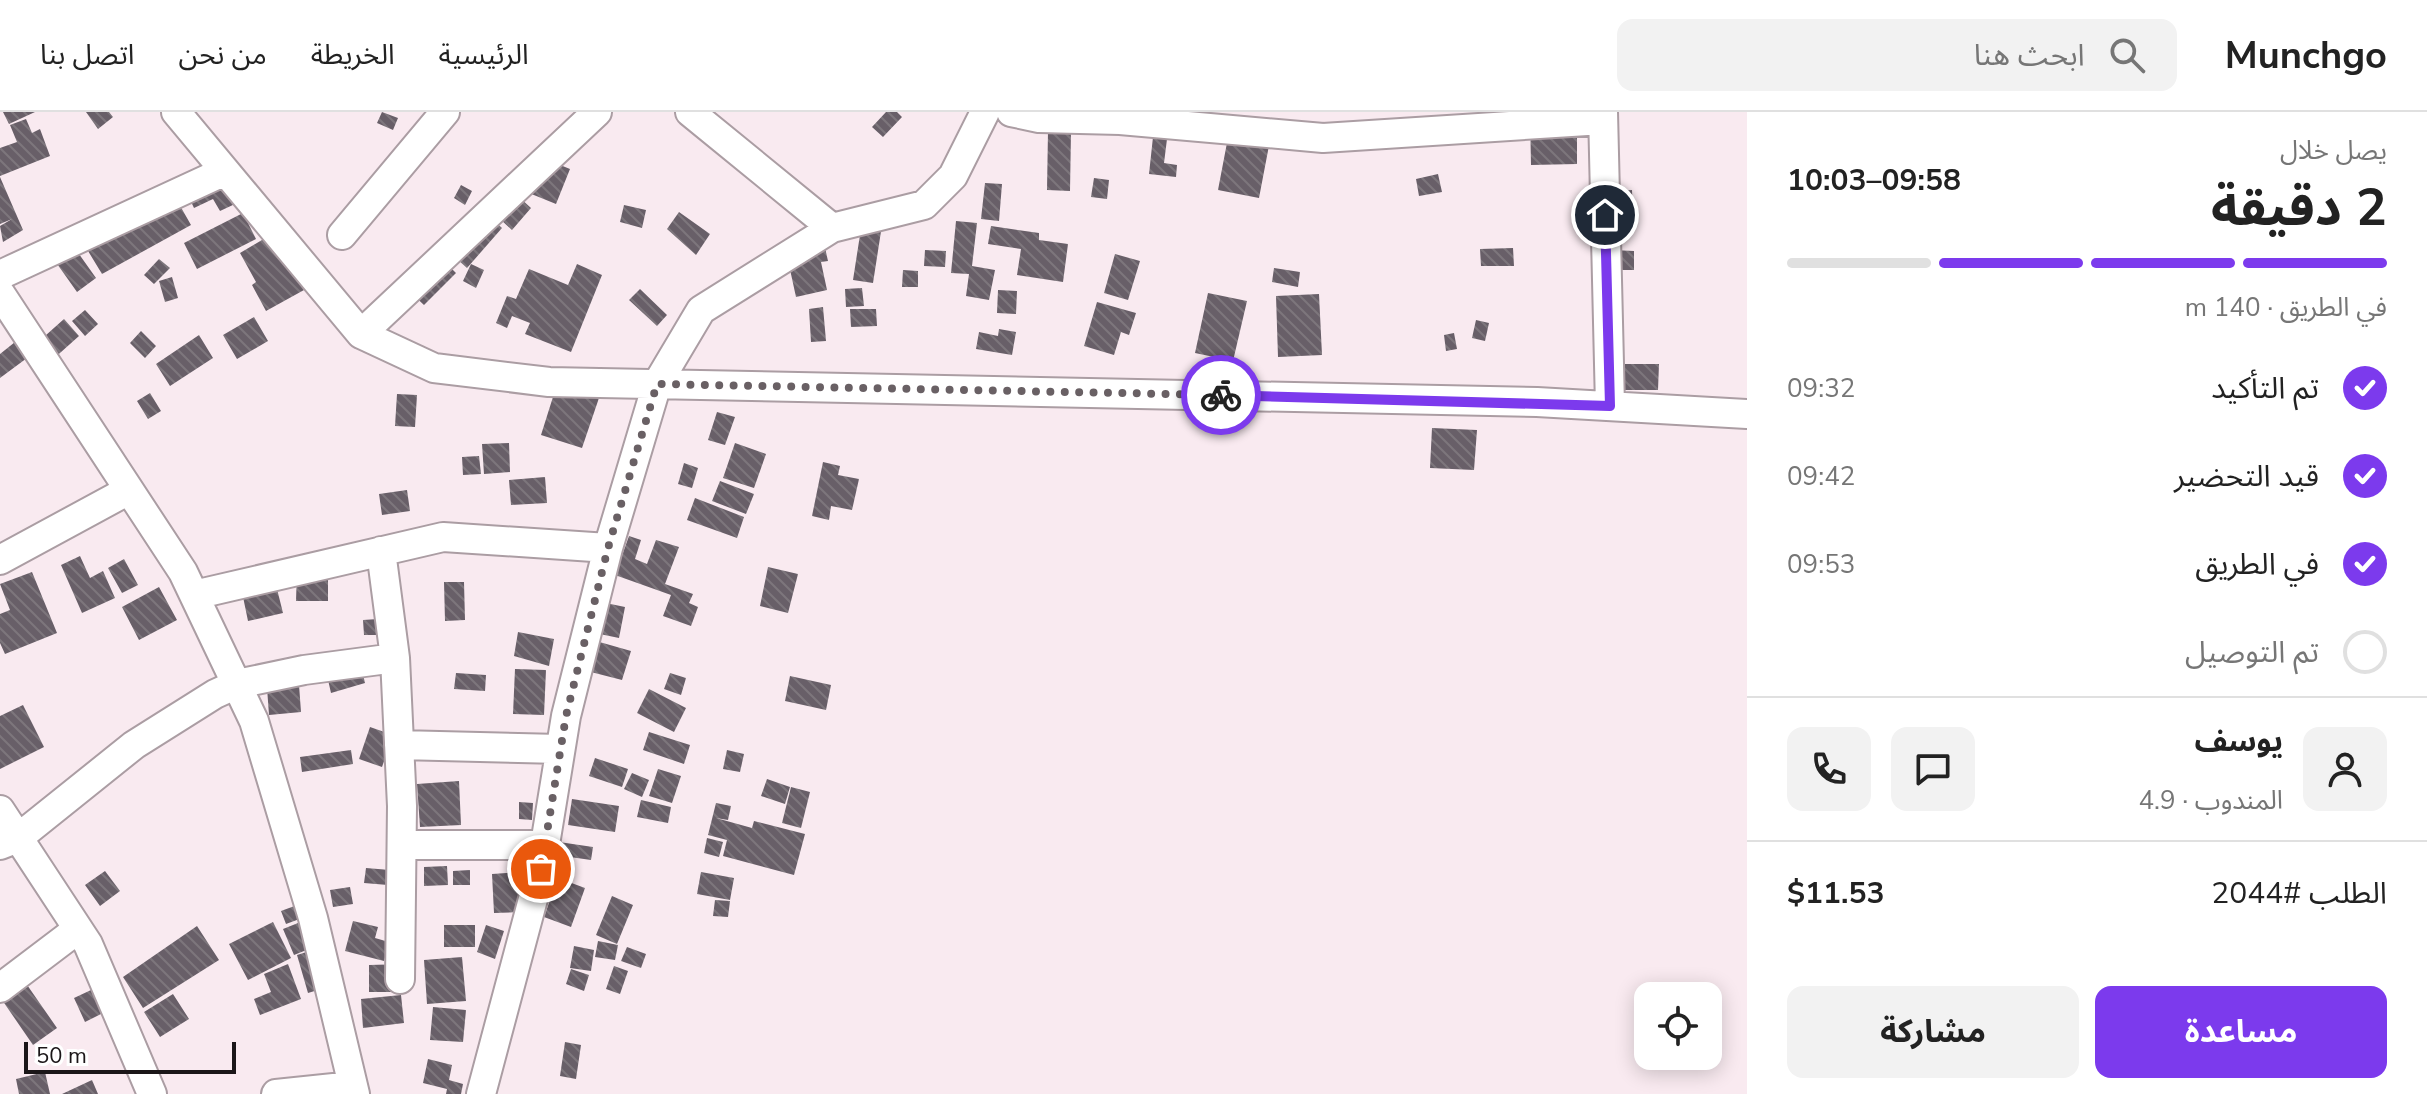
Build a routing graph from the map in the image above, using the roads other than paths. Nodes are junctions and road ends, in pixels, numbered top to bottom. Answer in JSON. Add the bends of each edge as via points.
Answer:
{"nodes":[{"id":1,"x":176,"y":112,"type":"edge"},
{"id":2,"x":445,"y":112,"type":"edge"},
{"id":3,"x":597,"y":112,"type":"edge"},
{"id":4,"x":690,"y":112,"type":"edge"},
{"id":5,"x":985,"y":112,"type":"edge"},
{"id":6,"x":1011,"y":112,"type":"edge"},
{"id":7,"x":1603,"y":116,"type":"edge"},
{"id":8,"x":1322,"y":125,"type":"edge"},
{"id":9,"x":223,"y":172,"type":"junction"},
{"id":10,"x":832,"y":228,"type":"junction"},
{"id":11,"x":342,"y":235,"type":"dead end"},
{"id":12,"x":0,"y":275,"type":"edge"},
{"id":13,"x":0,"y":293,"type":"edge"},
{"id":14,"x":361,"y":334,"type":"junction"},
{"id":15,"x":657,"y":384,"type":"junction"},
{"id":16,"x":1610,"y":406,"type":"junction"},
{"id":17,"x":1747,"y":414,"type":"edge"},
{"id":18,"x":129,"y":490,"type":"junction"},
{"id":19,"x":608,"y":548,"type":"junction"},
{"id":20,"x":381,"y":551,"type":"junction"},
{"id":21,"x":0,"y":560,"type":"edge"},
{"id":22,"x":194,"y":595,"type":"junction"},
{"id":23,"x":395,"y":658,"type":"junction"},
{"id":24,"x":237,"y":684,"type":"junction"},
{"id":25,"x":399,"y":745,"type":"junction"},
{"id":26,"x":560,"y":749,"type":"junction"},
{"id":27,"x":0,"y":810,"type":"edge"},
{"id":28,"x":9,"y":841,"type":"edge"},
{"id":29,"x":402,"y":845,"type":"junction"},
{"id":30,"x":545,"y":845,"type":"junction"},
{"id":31,"x":78,"y":929,"type":"junction"},
{"id":32,"x":400,"y":979,"type":"dead end"},
{"id":33,"x":0,"y":988,"type":"edge"},
{"id":34,"x":354,"y":1090,"type":"edge"},
{"id":35,"x":152,"y":1094,"type":"edge"},
{"id":36,"x":276,"y":1094,"type":"edge"},
{"id":37,"x":481,"y":1094,"type":"edge"}],
"edges":[{"from":1,"to":9,"type":"street"},
{"from":2,"to":11,"type":"street"},
{"from":3,"to":14,"type":"street"},
{"from":4,"to":10,"type":"street"},
{"from":5,"to":10,"type":"street","via":[[953,176],[924,205]]},
{"from":6,"to":8,"type":"street","via":[[1039,118]]},
{"from":7,"to":8,"type":"street"},
{"from":7,"to":16,"type":"street"},
{"from":9,"to":12,"type":"street"},
{"from":9,"to":14,"type":"street"},
{"from":10,"to":15,"type":"street","via":[[701,310]]},
{"from":13,"to":18,"type":"street"},
{"from":14,"to":15,"type":"street","via":[[434,368],[549,382]]},
{"from":15,"to":16,"type":"street"},
{"from":15,"to":19,"type":"street"},
{"from":16,"to":17,"type":"street"},
{"from":18,"to":21,"type":"street"},
{"from":18,"to":22,"type":"street"},
{"from":19,"to":20,"type":"street","via":[[443,537]]},
{"from":19,"to":26,"type":"street"},
{"from":20,"to":22,"type":"street"},
{"from":20,"to":23,"type":"street"},
{"from":22,"to":24,"type":"street"},
{"from":23,"to":24,"type":"street"},
{"from":23,"to":25,"type":"street"},
{"from":24,"to":28,"type":"street","via":[[134,745]]},
{"from":24,"to":34,"type":"street","via":[[254,721],[313,918]]},
{"from":25,"to":26,"type":"street"},
{"from":25,"to":29,"type":"street"},
{"from":26,"to":30,"type":"street"},
{"from":27,"to":28,"type":"street"},
{"from":28,"to":31,"type":"street"},
{"from":29,"to":30,"type":"street"},
{"from":29,"to":32,"type":"street"},
{"from":30,"to":37,"type":"street"},
{"from":31,"to":33,"type":"street"},
{"from":31,"to":35,"type":"street"},
{"from":34,"to":36,"type":"street"}]}
